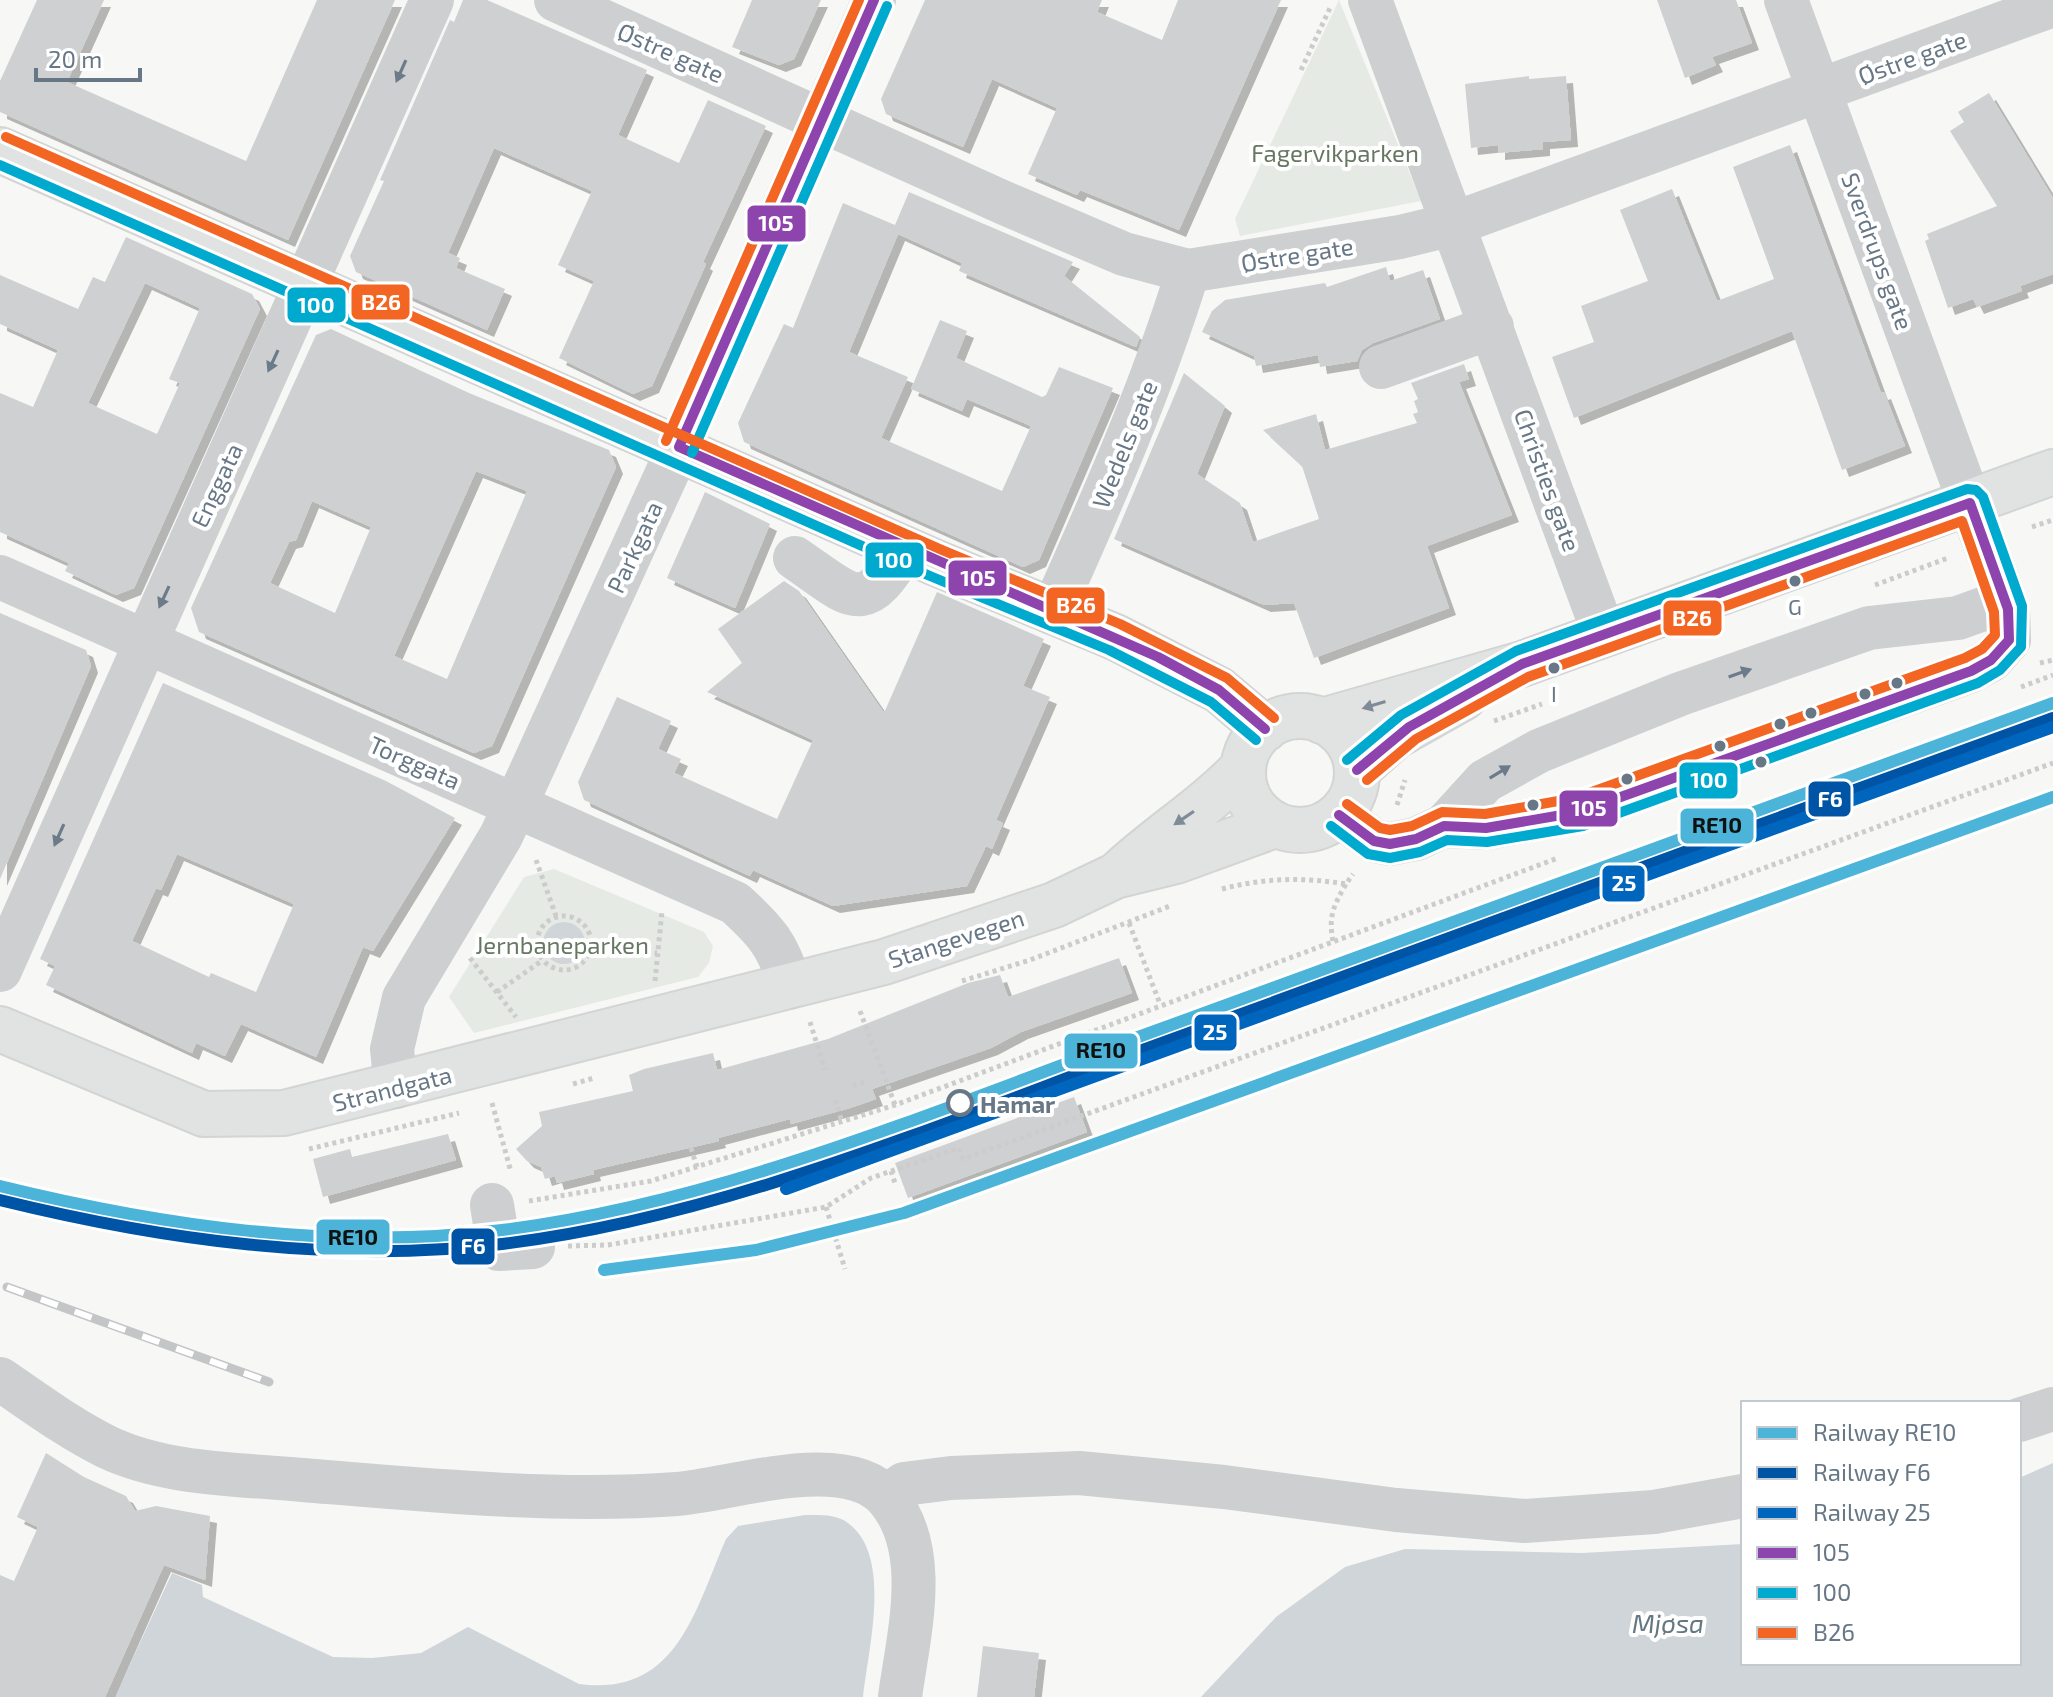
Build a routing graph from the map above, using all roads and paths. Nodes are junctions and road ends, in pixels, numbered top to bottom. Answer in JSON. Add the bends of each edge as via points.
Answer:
{"nodes":[{"id":1,"x":432,"y":0,"type":"edge"},
{"id":2,"x":556,"y":0,"type":"edge"},
{"id":3,"x":874,"y":0,"type":"edge"},
{"id":4,"x":1334,"y":0,"type":"edge"},
{"id":5,"x":1370,"y":0,"type":"edge"},
{"id":6,"x":1786,"y":0,"type":"edge"},
{"id":7,"x":2053,"y":5,"type":"edge"},
{"id":8,"x":1301,"y":70,"type":"dead end"},
{"id":9,"x":1819,"y":91,"type":"junction"},
{"id":10,"x":820,"y":119,"type":"junction"},
{"id":11,"x":0,"y":150,"type":"edge"},
{"id":12,"x":1453,"y":224,"type":"junction"},
{"id":13,"x":1188,"y":271,"type":"junction"},
{"id":14,"x":307,"y":286,"type":"junction"},
{"id":15,"x":1492,"y":327,"type":"junction"},
{"id":16,"x":1381,"y":367,"type":"dead end"},
{"id":17,"x":679,"y":447,"type":"junction"},
{"id":18,"x":2053,"y":472,"type":"edge"},
{"id":19,"x":1970,"y":503,"type":"junction"},
{"id":20,"x":2053,"y":520,"type":"edge"},
{"id":21,"x":2032,"y":527,"type":"dead end"},
{"id":22,"x":905,"y":548,"type":"junction"},
{"id":23,"x":795,"y":558,"type":"dead end"},
{"id":24,"x":0,"y":577,"type":"edge"},
{"id":25,"x":2005,"y":601,"type":"junction"},
{"id":26,"x":1052,"y":613,"type":"junction"},
{"id":27,"x":1604,"y":634,"type":"junction"},
{"id":28,"x":143,"y":643,"type":"junction"},
{"id":29,"x":1522,"y":664,"type":"junction"},
{"id":30,"x":2041,"y":664,"type":"dead end"},
{"id":31,"x":2053,"y":675,"type":"edge"},
{"id":32,"x":2046,"y":678,"type":"junction"},
{"id":33,"x":2016,"y":689,"type":"dead end"},
{"id":34,"x":1322,"y":721,"type":"junction"},
{"id":35,"x":1265,"y":729,"type":"junction"},
{"id":36,"x":2053,"y":763,"type":"edge"},
{"id":37,"x":1243,"y":768,"type":"junction"},
{"id":38,"x":1357,"y":770,"type":"junction"},
{"id":39,"x":515,"y":807,"type":"junction"},
{"id":40,"x":1339,"y":815,"type":"junction"},
{"id":41,"x":1275,"y":825,"type":"junction"},
{"id":42,"x":1444,"y":826,"type":"junction"},
{"id":43,"x":1573,"y":853,"type":"dead end"},
{"id":44,"x":536,"y":860,"type":"dead end"},
{"id":45,"x":1115,"y":876,"type":"junction"},
{"id":46,"x":1346,"y":884,"type":"dead end"},
{"id":47,"x":662,"y":906,"type":"dead end"},
{"id":48,"x":556,"y":916,"type":"junction"},
{"id":49,"x":1129,"y":923,"type":"dead end"},
{"id":50,"x":1333,"y":941,"type":"junction"},
{"id":51,"x":590,"y":945,"type":"junction"},
{"id":52,"x":465,"y":952,"type":"dead end"},
{"id":53,"x":657,"y":953,"type":"junction"},
{"id":54,"x":543,"y":960,"type":"junction"},
{"id":55,"x":0,"y":970,"type":"edge"},
{"id":56,"x":497,"y":992,"type":"junction"},
{"id":57,"x":655,"y":994,"type":"dead end"},
{"id":58,"x":1160,"y":1004,"type":"junction"},
{"id":59,"x":801,"y":1005,"type":"junction"},
{"id":60,"x":860,"y":1011,"type":"dead end"},
{"id":61,"x":523,"y":1027,"type":"dead end"},
{"id":62,"x":0,"y":1029,"type":"edge"},
{"id":63,"x":825,"y":1070,"type":"dead end"},
{"id":64,"x":868,"y":1081,"type":"dead end"},
{"id":65,"x":853,"y":1086,"type":"dead end"},
{"id":66,"x":396,"y":1087,"type":"junction"},
{"id":67,"x":835,"y":1100,"type":"dead end"},
{"id":68,"x":492,"y":1103,"type":"dead end"},
{"id":69,"x":895,"y":1105,"type":"junction"},
{"id":70,"x":842,"y":1122,"type":"junction"},
{"id":71,"x":691,"y":1148,"type":"dead end"},
{"id":72,"x":697,"y":1167,"type":"junction"},
{"id":73,"x":891,"y":1171,"type":"junction"},
{"id":74,"x":895,"y":1183,"type":"dead end"},
{"id":75,"x":507,"y":1193,"type":"junction"},
{"id":76,"x":826,"y":1207,"type":"junction"},
{"id":77,"x":533,"y":1247,"type":"joint"},
{"id":78,"x":845,"y":1269,"type":"dead end"},
{"id":79,"x":0,"y":1379,"type":"edge"},
{"id":80,"x":2053,"y":1409,"type":"edge"},
{"id":81,"x":2021,"y":1419,"type":"edge"},
{"id":82,"x":1741,"y":1496,"type":"edge"},
{"id":83,"x":886,"y":1497,"type":"junction"},
{"id":84,"x":900,"y":1697,"type":"edge"}],
"edges":[{"from":1,"to":14,"type":"street","name":"Enggata","one_way":true},
{"from":2,"to":10,"type":"street","name":"Østre gate"},
{"from":3,"to":10,"type":"street","name":"Parkgata"},
{"from":4,"to":8,"type":"path"},
{"from":5,"to":12,"type":"street","name":"Christies gate"},
{"from":6,"to":9,"type":"street","name":"Sverdrups gate"},
{"from":7,"to":9,"type":"street","name":"Østre gate"},
{"from":9,"to":12,"type":"street","name":"Østre gate"},
{"from":9,"to":19,"type":"street","name":"Sverdrups gate"},
{"from":10,"to":13,"type":"street","name":"Østre gate","via":[[1124,254]]},
{"from":10,"to":17,"type":"street","name":"Parkgata"},
{"from":11,"to":14,"type":"main road"},
{"from":12,"to":13,"type":"street","name":"Østre gate"},
{"from":12,"to":15,"type":"street","name":"Christies gate"},
{"from":13,"to":26,"type":"street","name":"Wedels gate","via":[[1171,329]]},
{"from":14,"to":17,"type":"main road"},
{"from":14,"to":28,"type":"street","name":"Enggata","one_way":true},
{"from":15,"to":16,"type":"street"},
{"from":15,"to":27,"type":"street","name":"Christies gate"},
{"from":17,"to":22,"type":"main road"},
{"from":17,"to":39,"type":"street","name":"Parkgata"},
{"from":18,"to":19,"type":"main road"},
{"from":19,"to":25,"type":"street","name":"Sverdrups gate"},
{"from":19,"to":27,"type":"main road"},
{"from":20,"to":21,"type":"path"},
{"from":22,"to":23,"type":"street","via":[[885,581],[858,596]]},
{"from":22,"to":26,"type":"main road"},
{"from":24,"to":28,"type":"street","name":"Torggata"},
{"from":42,"to":25,"type":"street","one_way":true,"via":[[1485,781],[1539,751],[1680,694],[1869,628],[1958,618]]},
{"from":25,"to":42,"type":"street","name":"Sverdrups gate","via":[[2009,640],[1991,660],[1971,671],[1579,812],[1486,828]]},
{"from":26,"to":35,"type":"main road","via":[[1115,637],[1219,690]]},
{"from":27,"to":29,"type":"main road"},
{"from":28,"to":39,"type":"street","name":"Torggata"},
{"from":28,"to":55,"type":"street","name":"Enggata","one_way":true},
{"from":29,"to":34,"type":"main road","one_way":true},
{"from":29,"to":38,"type":"main road","via":[[1402,732]]},
{"from":30,"to":32,"type":"path"},
{"from":31,"to":32,"type":"path"},
{"from":32,"to":33,"type":"path"},
{"from":34,"to":35,"type":"main road","via":[[1290,717]]},
{"from":34,"to":38,"type":"main road","via":[[1347,740]]},
{"from":35,"to":37,"type":"main road","via":[[1254,740]]},
{"from":36,"to":73,"type":"path","via":[[963,1159],[959,1148]]},
{"from":37,"to":41,"type":"main road","via":[[1250,802]]},
{"from":37,"to":45,"type":"main road","name":"Stangevegen","one_way":true,"via":[[1216,797],[1162,833]]},
{"from":38,"to":40,"type":"main road","via":[[1355,787]]},
{"from":39,"to":59,"type":"street","name":"Torggata","via":[[735,903],[771,936]]},
{"from":39,"to":66,"type":"street","name":"Parkgata","via":[[404,998],[392,1049]]},
{"from":40,"to":41,"type":"main road","via":[[1315,829]]},
{"from":40,"to":42,"type":"street","via":[[1374,841],[1390,844]]},
{"from":41,"to":45,"type":"main road","name":"Stangevegen","via":[[1176,861]]},
{"from":43,"to":50,"type":"path"},
{"from":44,"to":48,"type":"path"},
{"from":45,"to":59,"type":"main road","name":"Stangevegen"},
{"from":46,"to":50,"type":"path","via":[[1332,909]]},
{"from":47,"to":53,"type":"path"},
{"from":48,"to":51,"type":"path","via":[[582,922]]},
{"from":48,"to":54,"type":"path","via":[[537,938]]},
{"from":49,"to":58,"type":"path"},
{"from":50,"to":58,"type":"path"},
{"from":51,"to":53,"type":"path"},
{"from":51,"to":54,"type":"path","via":[[576,967],[564,970]]},
{"from":52,"to":56,"type":"path"},
{"from":53,"to":57,"type":"path"},
{"from":54,"to":56,"type":"path"},
{"from":56,"to":61,"type":"path"},
{"from":58,"to":69,"type":"path"},
{"from":59,"to":63,"type":"path"},
{"from":59,"to":66,"type":"main road","name":"Strandgata"},
{"from":60,"to":69,"type":"path"},
{"from":62,"to":66,"type":"main road","name":"Strandgata","via":[[204,1114],[284,1113]]},
{"from":64,"to":65,"type":"path"},
{"from":67,"to":70,"type":"path"},
{"from":68,"to":75,"type":"path"},
{"from":69,"to":70,"type":"path"},
{"from":70,"to":72,"type":"path"},
{"from":71,"to":72,"type":"path"},
{"from":72,"to":75,"type":"path","via":[[651,1181]]},
{"from":73,"to":74,"type":"path"},
{"from":73,"to":76,"type":"path"},
{"from":75,"to":77,"type":"street","via":[[499,1249]]},
{"from":76,"to":77,"type":"path","via":[[608,1245]]},
{"from":76,"to":78,"type":"path"},
{"from":79,"to":83,"type":"street","via":[[108,1447],[171,1467],[400,1489],[517,1494],[678,1494],[786,1476],[854,1477]]},
{"from":80,"to":81,"type":"street"},
{"from":82,"to":83,"type":"street","via":[[1654,1512],[1524,1521],[1079,1473],[951,1478],[904,1484]]},
{"from":83,"to":84,"type":"street","via":[[911,1549],[913,1588]]}]}
